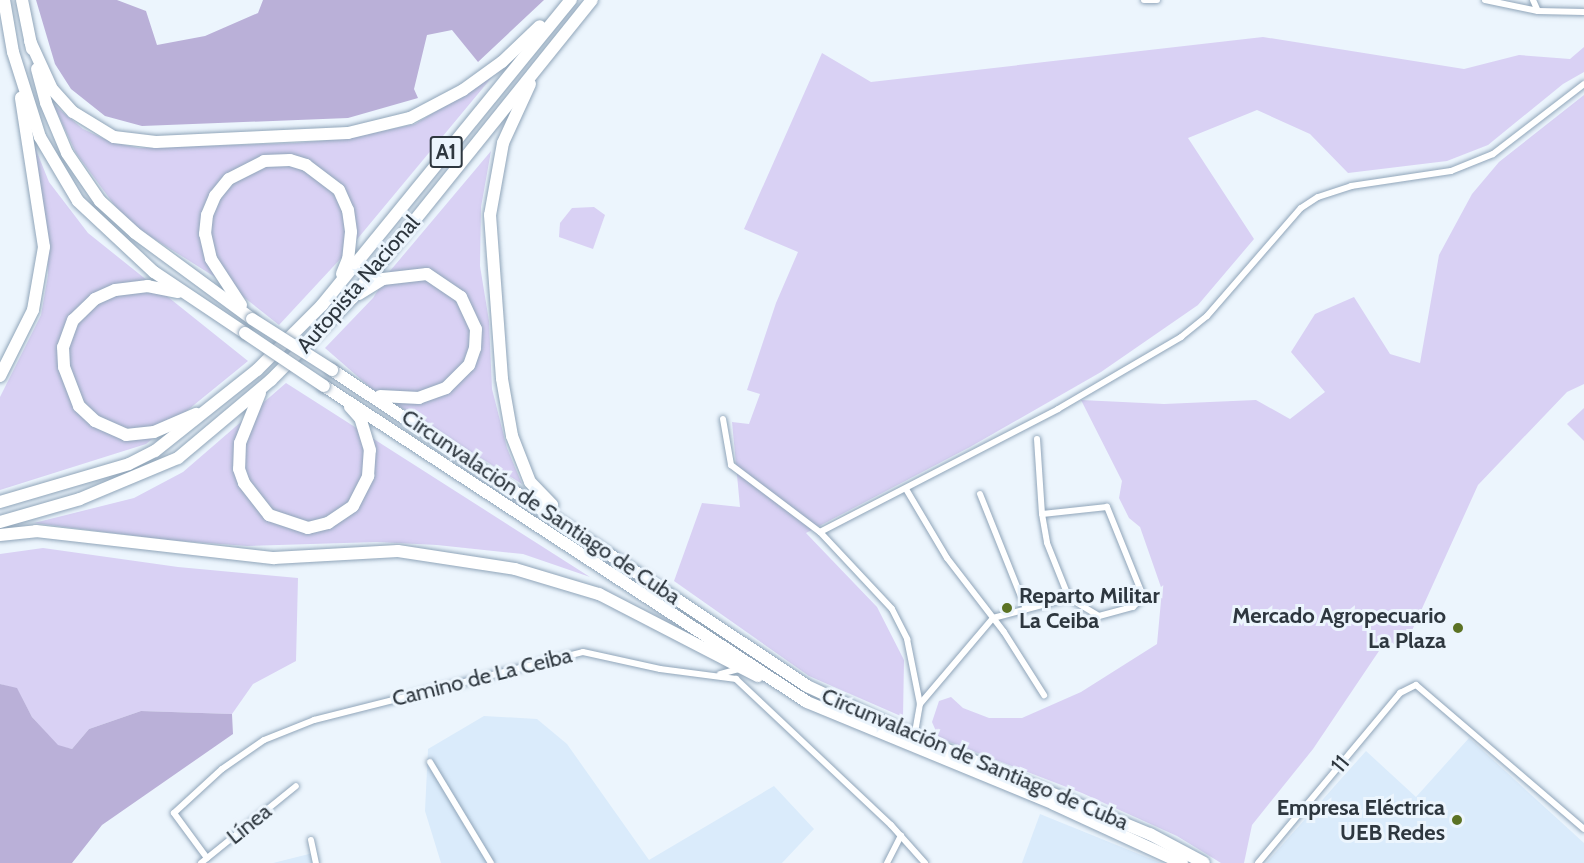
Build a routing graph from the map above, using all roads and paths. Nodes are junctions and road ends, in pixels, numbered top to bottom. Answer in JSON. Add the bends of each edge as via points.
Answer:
{"nodes":[{"id":1,"x":4,"y":0,"type":"edge"},
{"id":2,"x":22,"y":0,"type":"edge"},
{"id":3,"x":569,"y":0,"type":"edge"},
{"id":4,"x":592,"y":0,"type":"edge"},
{"id":5,"x":1144,"y":0,"type":"edge"},
{"id":6,"x":1157,"y":0,"type":"edge"},
{"id":7,"x":1485,"y":0,"type":"edge"},
{"id":8,"x":1533,"y":0,"type":"edge"},
{"id":9,"x":1538,"y":11,"type":"junction"},
{"id":10,"x":1584,"y":12,"type":"edge"},
{"id":11,"x":30,"y":41,"type":"junction"},
{"id":12,"x":13,"y":52,"type":"junction"},
{"id":13,"x":542,"y":63,"type":"junction"},
{"id":14,"x":1584,"y":84,"type":"edge"},
{"id":15,"x":186,"y":293,"type":"junction"},
{"id":16,"x":353,"y":297,"type":"junction"},
{"id":17,"x":322,"y":305,"type":"junction"},
{"id":18,"x":252,"y":319,"type":"junction"},
{"id":19,"x":0,"y":376,"type":"edge"},
{"id":20,"x":263,"y":387,"type":"junction"},
{"id":21,"x":374,"y":395,"type":"junction"},
{"id":22,"x":228,"y":396,"type":"junction"},
{"id":23,"x":342,"y":397,"type":"junction"},
{"id":24,"x":723,"y":419,"type":"dead end"},
{"id":25,"x":1037,"y":439,"type":"dead end"},
{"id":26,"x":906,"y":489,"type":"junction"},
{"id":27,"x":980,"y":494,"type":"dead end"},
{"id":28,"x":0,"y":502,"type":"edge"},
{"id":29,"x":1042,"y":514,"type":"junction"},
{"id":30,"x":0,"y":522,"type":"edge"},
{"id":31,"x":820,"y":532,"type":"junction"},
{"id":32,"x":0,"y":535,"type":"edge"},
{"id":33,"x":623,"y":562,"type":"junction"},
{"id":34,"x":1069,"y":598,"type":"junction"},
{"id":35,"x":1026,"y":609,"type":"junction"},
{"id":36,"x":993,"y":618,"type":"junction"},
{"id":37,"x":742,"y":668,"type":"junction"},
{"id":38,"x":718,"y":675,"type":"junction"},
{"id":39,"x":1044,"y":695,"type":"dead end"},
{"id":40,"x":807,"y":702,"type":"junction"},
{"id":41,"x":920,"y":704,"type":"junction"},
{"id":42,"x":912,"y":742,"type":"junction"},
{"id":43,"x":430,"y":762,"type":"dead end"},
{"id":44,"x":296,"y":786,"type":"dead end"},
{"id":45,"x":1584,"y":829,"type":"edge"},
{"id":46,"x":901,"y":836,"type":"junction"},
{"id":47,"x":310,"y":840,"type":"dead end"},
{"id":48,"x":204,"y":861,"type":"edge"},
{"id":49,"x":316,"y":863,"type":"edge"},
{"id":50,"x":491,"y":863,"type":"edge"},
{"id":51,"x":887,"y":863,"type":"edge"},
{"id":52,"x":925,"y":863,"type":"edge"},
{"id":53,"x":1182,"y":863,"type":"edge"},
{"id":54,"x":1204,"y":863,"type":"edge"},
{"id":55,"x":1258,"y":863,"type":"edge"}],
"edges":[{"from":1,"to":12,"type":"highway","name":"Circunvalación de Santiago de Cuba"},
{"from":2,"to":11,"type":"highway","name":"Circunvalación de Santiago de Cuba"},
{"from":3,"to":11,"type":"highway","via":[[502,62],[463,90],[410,118],[348,133],[156,142],[114,137],[73,112],[52,89]]},
{"from":3,"to":17,"type":"highway","name":"Autopista Nacional","number":"A1"},
{"from":4,"to":13,"type":"highway","name":"Autopista Nacional","number":"A1"},
{"from":5,"to":6,"type":"street"},
{"from":7,"to":9,"type":"street"},
{"from":8,"to":9,"type":"street"},
{"from":9,"to":10,"type":"street"},
{"from":11,"to":18,"type":"highway","name":"Circunvalación de Santiago de Cuba","via":[[45,104],[67,153],[93,192],[135,233]]},
{"from":12,"to":15,"type":"highway","name":"Circunvalación de Santiago de Cuba","via":[[40,137],[78,201],[154,272]]},
{"from":12,"to":19,"type":"highway","via":[[44,247],[33,310]]},
{"from":13,"to":16,"type":"highway","name":"Autopista Nacional","number":"A1"},
{"from":13,"to":33,"type":"highway","via":[[503,143],[490,215],[502,379],[512,436],[530,482],[543,498]]},
{"from":14,"to":26,"type":"street","via":[[1493,154],[1451,171],[1351,186],[1318,197],[1301,208],[1207,316],[1181,337],[1058,409]]},
{"from":15,"to":22,"type":"highway","via":[[148,286],[115,290],[95,299],[73,320],[63,347],[69,387],[79,406],[95,421],[126,435],[154,432],[184,421]]},
{"from":15,"to":23,"type":"highway","name":"Circunvalación de Santiago de Cuba","bridge":true},
{"from":16,"to":20,"type":"highway","name":"Autopista Nacional","number":"A1"},
{"from":16,"to":21,"type":"highway","via":[[383,279],[427,274],[461,297],[476,329],[476,348],[469,365],[446,388],[403,400]]},
{"from":17,"to":18,"type":"highway","via":[[348,259],[348,210],[339,190],[321,174],[290,160],[264,161],[229,178],[214,196],[205,234],[211,259]]},
{"from":17,"to":22,"type":"highway","name":"Autopista Nacional","number":"A1"},
{"from":18,"to":21,"type":"highway","name":"Circunvalación de Santiago de Cuba","bridge":true},
{"from":20,"to":23,"type":"highway","via":[[240,443],[239,469],[253,499],[268,515],[308,528],[328,523],[353,506],[368,476],[370,450],[365,432],[360,418]]},
{"from":20,"to":30,"type":"highway","name":"Autopista Nacional","number":"A1","via":[[178,458],[80,499]]},
{"from":21,"to":33,"type":"highway","name":"Circunvalación de Santiago de Cuba"},
{"from":22,"to":28,"type":"highway","name":"Autopista Nacional","number":"A1","via":[[184,432],[129,464]]},
{"from":23,"to":40,"type":"highway","name":"Circunvalación de Santiago de Cuba"},
{"from":24,"to":31,"type":"street","via":[[731,465]]},
{"from":25,"to":29,"type":"street"},
{"from":26,"to":31,"type":"street"},
{"from":26,"to":36,"type":"street","via":[[947,558]]},
{"from":27,"to":35,"type":"street"},
{"from":29,"to":34,"type":"street","via":[[1053,563]]},
{"from":29,"to":34,"type":"street","via":[[1107,507],[1141,591],[1140,600],[1133,607],[1099,616]]},
{"from":31,"to":41,"type":"street","via":[[892,609],[907,639]]},
{"from":32,"to":37,"type":"highway","via":[[36,531],[274,558],[398,551],[515,569],[598,594]]},
{"from":33,"to":42,"type":"highway","name":"Circunvalación de Santiago de Cuba","via":[[807,686]]},
{"from":34,"to":35,"type":"street"},
{"from":35,"to":36,"type":"street"},
{"from":36,"to":39,"type":"street"},
{"from":36,"to":41,"type":"street"},
{"from":37,"to":38,"type":"street"},
{"from":37,"to":40,"type":"highway"},
{"from":38,"to":46,"type":"street","name":"Camino de La Ceiba","via":[[736,679]]},
{"from":38,"to":48,"type":"street","name":"Camino de La Ceiba","via":[[660,669],[583,652],[314,720],[274,736],[222,769],[174,813]]},
{"from":40,"to":42,"type":"highway","name":"Circunvalación de Santiago de Cuba"},
{"from":41,"to":42,"type":"street"},
{"from":42,"to":53,"type":"highway","name":"Circunvalación de Santiago de Cuba"},
{"from":42,"to":54,"type":"highway","name":"Circunvalación de Santiago de Cuba","via":[[1139,830]]},
{"from":43,"to":50,"type":"street"},
{"from":44,"to":48,"type":"street","name":"Línea"},
{"from":45,"to":55,"type":"street","name":"11","via":[[1436,698],[1416,685],[1400,693]]},
{"from":46,"to":51,"type":"street"},
{"from":46,"to":52,"type":"street","name":"Camino de La Ceiba"},
{"from":47,"to":49,"type":"street"}]}
